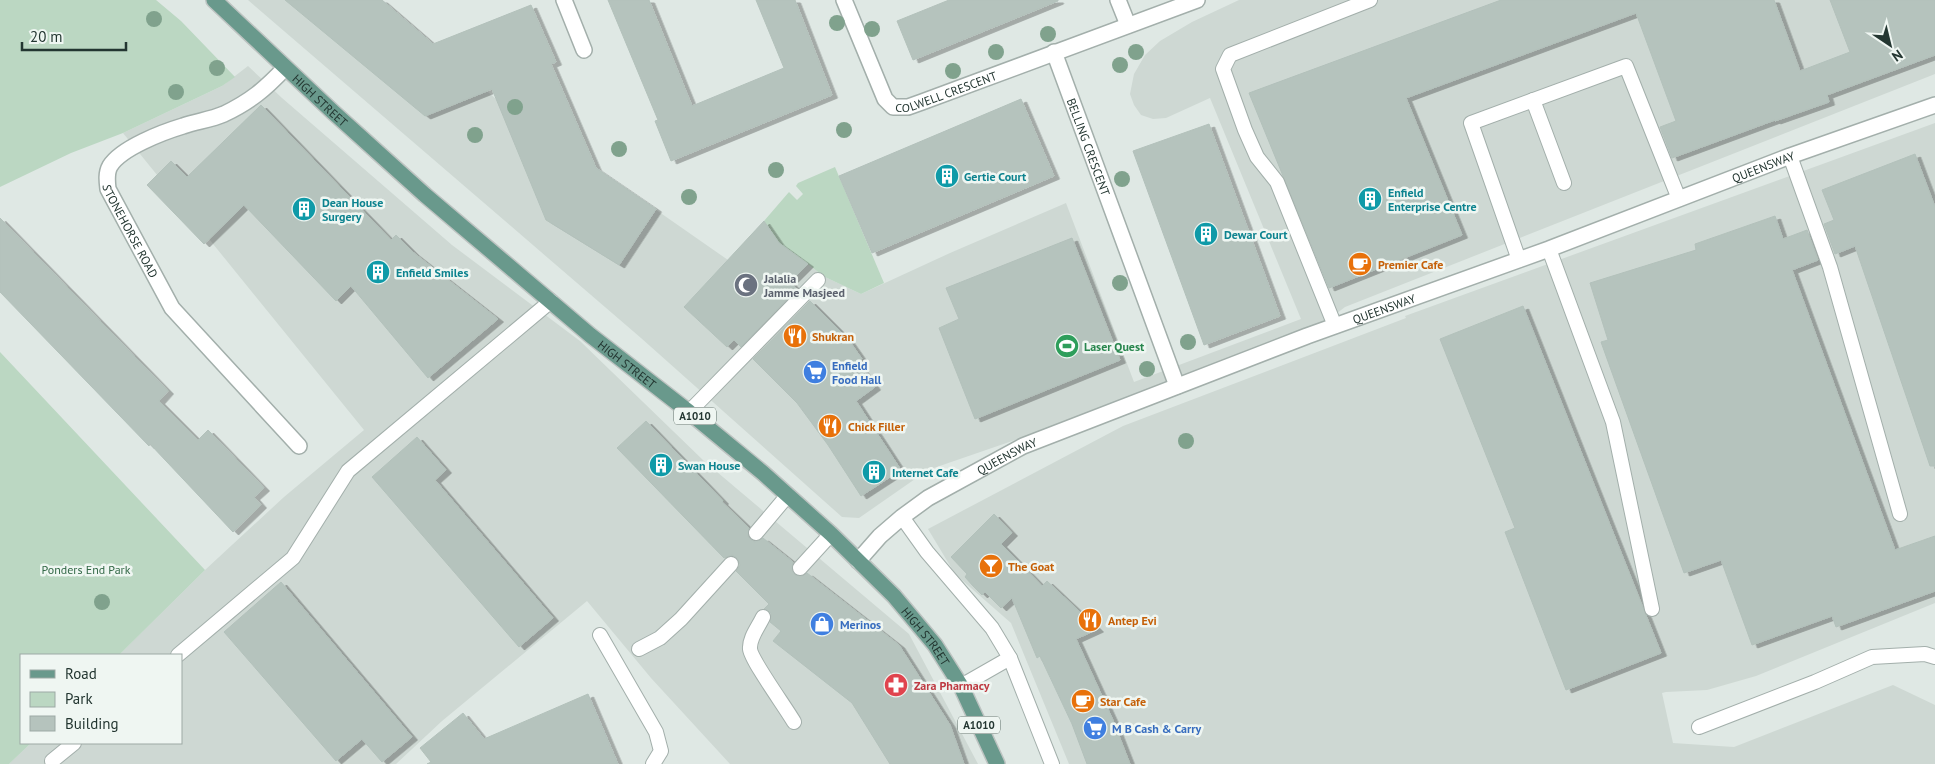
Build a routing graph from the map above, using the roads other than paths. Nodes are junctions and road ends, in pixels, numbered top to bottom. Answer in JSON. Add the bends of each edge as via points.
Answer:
{"nodes":[{"id":1,"x":214,"y":0,"type":"edge"},
{"id":2,"x":564,"y":0,"type":"edge"},
{"id":3,"x":844,"y":0,"type":"edge"},
{"id":4,"x":1118,"y":0,"type":"edge"},
{"id":5,"x":1197,"y":0,"type":"edge"},
{"id":6,"x":1370,"y":0,"type":"edge"},
{"id":7,"x":1128,"y":26,"type":"junction"},
{"id":8,"x":584,"y":50,"type":"dead end"},
{"id":9,"x":1054,"y":52,"type":"junction"},
{"id":10,"x":285,"y":68,"type":"junction"},
{"id":11,"x":1533,"y":100,"type":"junction"},
{"id":12,"x":1935,"y":105,"type":"edge"},
{"id":13,"x":1790,"y":156,"type":"junction"},
{"id":14,"x":1564,"y":183,"type":"dead end"},
{"id":15,"x":1679,"y":199,"type":"junction"},
{"id":16,"x":1549,"y":249,"type":"junction"},
{"id":17,"x":1519,"y":260,"type":"junction"},
{"id":18,"x":818,"y":280,"type":"dead end"},
{"id":19,"x":551,"y":301,"type":"junction"},
{"id":20,"x":1335,"y":326,"type":"junction"},
{"id":21,"x":1177,"y":386,"type":"junction"},
{"id":22,"x":689,"y":412,"type":"junction"},
{"id":23,"x":299,"y":446,"type":"dead end"},
{"id":24,"x":788,"y":495,"type":"junction"},
{"id":25,"x":1900,"y":514,"type":"dead end"},
{"id":26,"x":902,"y":517,"type":"junction"},
{"id":27,"x":756,"y":533,"type":"dead end"},
{"id":28,"x":831,"y":534,"type":"junction"},
{"id":29,"x":858,"y":561,"type":"junction"},
{"id":30,"x":731,"y":564,"type":"dead end"},
{"id":31,"x":800,"y":568,"type":"dead end"},
{"id":32,"x":1652,"y":609,"type":"dead end"},
{"id":33,"x":763,"y":617,"type":"dead end"},
{"id":34,"x":600,"y":635,"type":"dead end"},
{"id":35,"x":639,"y":649,"type":"dead end"},
{"id":36,"x":179,"y":654,"type":"edge"},
{"id":37,"x":1935,"y":657,"type":"edge"},
{"id":38,"x":1010,"y":658,"type":"junction"},
{"id":39,"x":961,"y":686,"type":"junction"},
{"id":40,"x":794,"y":722,"type":"dead end"},
{"id":41,"x":1699,"y":727,"type":"dead end"},
{"id":42,"x":73,"y":744,"type":"edge"},
{"id":43,"x":52,"y":762,"type":"dead end"},
{"id":44,"x":653,"y":764,"type":"edge"},
{"id":45,"x":997,"y":764,"type":"edge"},
{"id":46,"x":1052,"y":764,"type":"edge"}],
"edges":[{"from":1,"to":10,"type":"main road","name":"HIGH STREET","number":"A1010"},
{"from":2,"to":8,"type":"street"},
{"from":3,"to":9,"type":"street","name":"COLWELL CRESCENT","via":[[885,99],[892,107],[908,107]]},
{"from":4,"to":7,"type":"street"},
{"from":5,"to":7,"type":"street"},
{"from":6,"to":20,"type":"lane","via":[[1230,55],[1223,69],[1257,157],[1278,182]]},
{"from":7,"to":9,"type":"street"},
{"from":9,"to":21,"type":"street","name":"BELLING CRESCENT"},
{"from":10,"to":19,"type":"main road","name":"HIGH STREET","number":"A1010","via":[[410,182]]},
{"from":10,"to":23,"type":"street","name":"STONEHORSE ROAD","via":[[263,90],[237,106],[204,122],[159,135],[122,153],[110,166],[107,176],[108,189],[172,308]]},
{"from":11,"to":14,"type":"lane"},
{"from":11,"to":15,"type":"lane","via":[[1626,66]]},
{"from":11,"to":17,"type":"lane","via":[[1471,123]]},
{"from":12,"to":13,"type":"street","name":"QUEENSWAY"},
{"from":13,"to":15,"type":"street","name":"QUEENSWAY"},
{"from":13,"to":25,"type":"lane","via":[[1830,267]]},
{"from":15,"to":16,"type":"street","name":"QUEENSWAY"},
{"from":16,"to":17,"type":"street","name":"QUEENSWAY"},
{"from":16,"to":32,"type":"lane","via":[[1613,422]]},
{"from":17,"to":20,"type":"street","name":"QUEENSWAY"},
{"from":18,"to":22,"type":"lane"},
{"from":19,"to":22,"type":"main road","name":"HIGH STREET","number":"A1010"},
{"from":19,"to":36,"type":"lane","via":[[348,471],[293,558]]},
{"from":20,"to":21,"type":"street","name":"QUEENSWAY"},
{"from":21,"to":26,"type":"street","name":"QUEENSWAY","via":[[1023,446],[928,498]]},
{"from":22,"to":24,"type":"main road","name":"HIGH STREET","number":"A1010"},
{"from":24,"to":27,"type":"lane"},
{"from":24,"to":28,"type":"main road","name":"HIGH STREET","number":"A1010"},
{"from":26,"to":29,"type":"street","name":"QUEENSWAY"},
{"from":26,"to":38,"type":"lane","via":[[927,552],[992,628]]},
{"from":28,"to":29,"type":"main road","name":"HIGH STREET","number":"A1010"},
{"from":28,"to":31,"type":"lane"},
{"from":29,"to":39,"type":"main road","name":"HIGH STREET","number":"A1010","via":[[910,614]]},
{"from":30,"to":35,"type":"lane","via":[[681,619],[660,638]]},
{"from":33,"to":40,"type":"lane","via":[[750,650]]},
{"from":34,"to":44,"type":"lane","via":[[656,732],[661,751]]},
{"from":37,"to":41,"type":"lane","via":[[1925,654],[1872,657]]},
{"from":38,"to":39,"type":"lane"},
{"from":38,"to":46,"type":"lane"},
{"from":39,"to":45,"type":"main road","name":"HIGH STREET","number":"A1010"},
{"from":42,"to":43,"type":"lane"}]}
